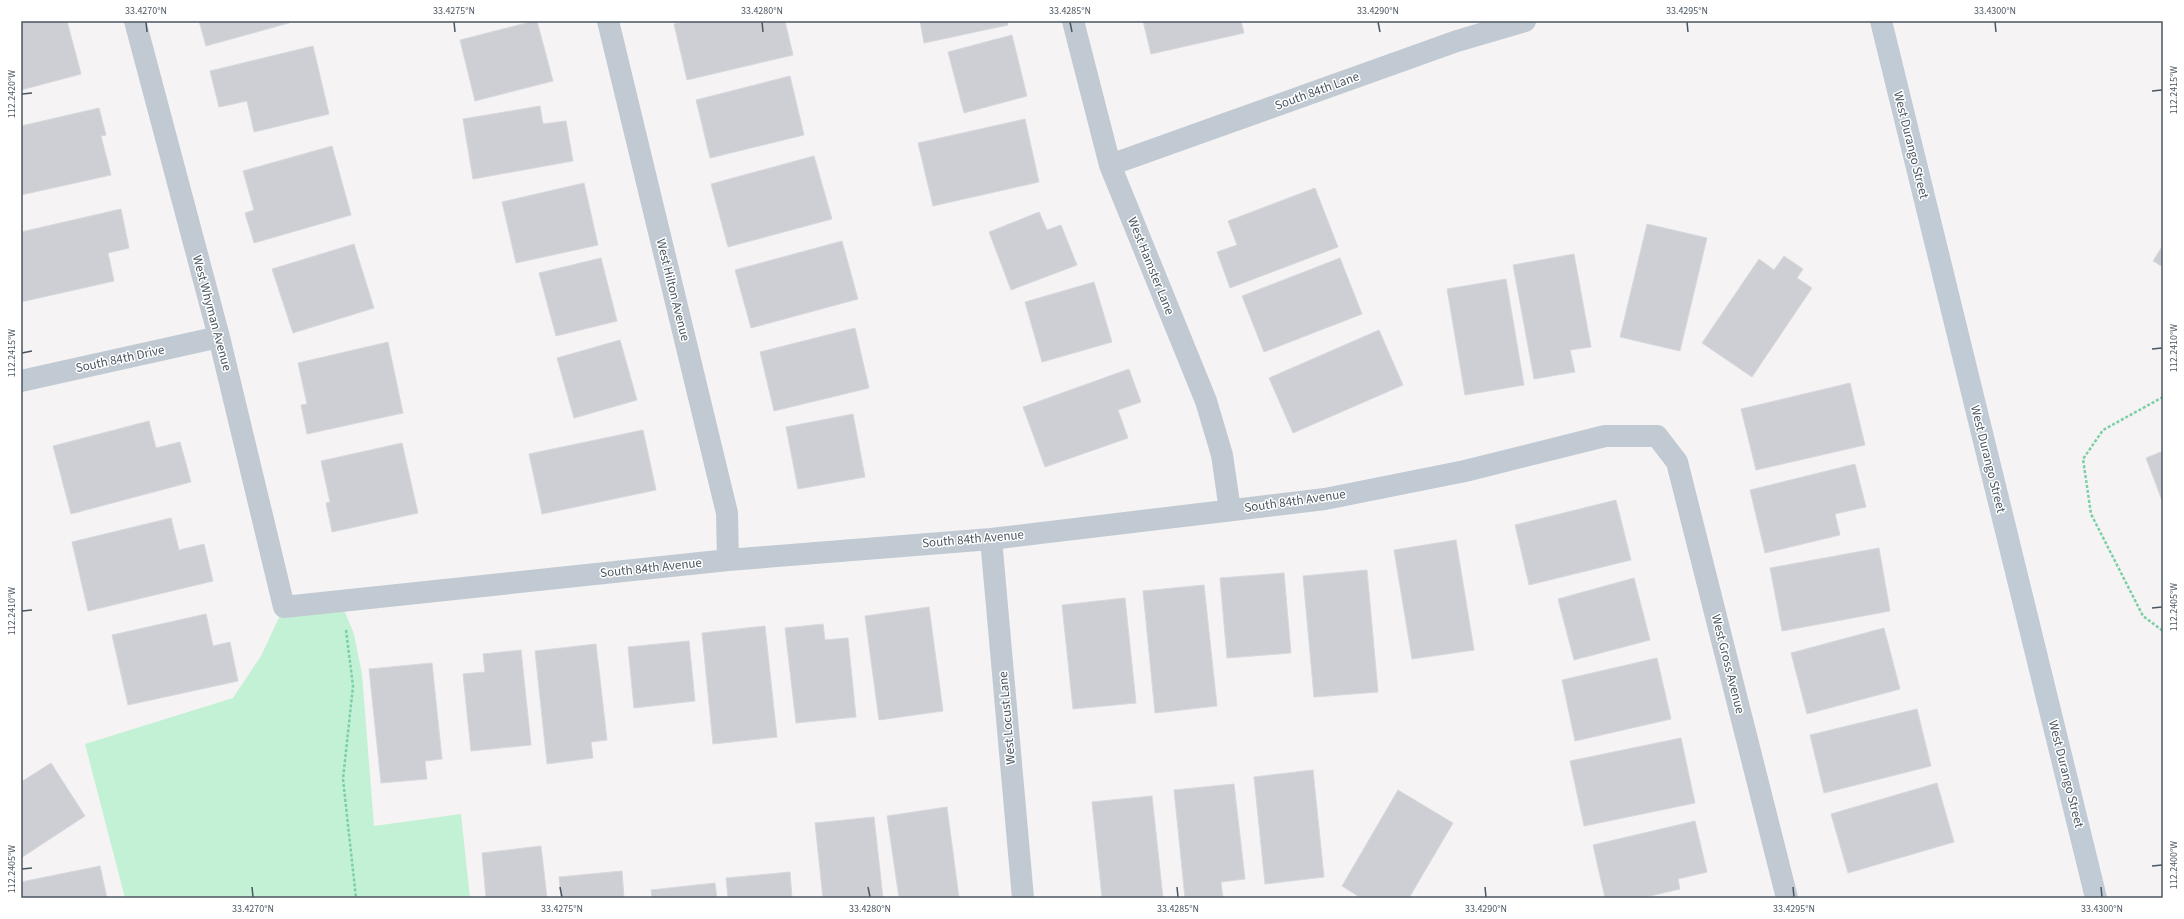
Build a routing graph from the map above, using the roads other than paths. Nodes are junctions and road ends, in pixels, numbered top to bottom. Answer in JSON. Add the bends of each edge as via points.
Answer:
{"nodes":[{"id":1,"x":135,"y":21,"type":"edge"},
{"id":2,"x":608,"y":21,"type":"edge"},
{"id":3,"x":1073,"y":21,"type":"edge"},
{"id":4,"x":1525,"y":21,"type":"edge"},
{"id":5,"x":1881,"y":21,"type":"edge"},
{"id":6,"x":1110,"y":165,"type":"junction"},
{"id":7,"x":219,"y":337,"type":"junction"},
{"id":8,"x":21,"y":381,"type":"edge"},
{"id":9,"x":1657,"y":436,"type":"joint"},
{"id":10,"x":1230,"y":510,"type":"junction"},
{"id":11,"x":991,"y":538,"type":"junction"},
{"id":12,"x":728,"y":560,"type":"junction"},
{"id":13,"x":284,"y":607,"type":"joint"},
{"id":14,"x":2091,"y":897,"type":"edge"},
{"id":15,"x":1023,"y":898,"type":"edge"},
{"id":16,"x":1787,"y":898,"type":"edge"}],
"edges":[{"from":1,"to":7,"type":"street","name":"West Whyman Avenue"},
{"from":2,"to":12,"type":"street","name":"West Hilton Avenue","via":[[727,513]]},
{"from":3,"to":6,"type":"street","name":"West Hamster Lane"},
{"from":4,"to":6,"type":"street","name":"South 84th Lane","via":[[1457,41]]},
{"from":5,"to":14,"type":"street","name":"West Durango Street"},
{"from":6,"to":10,"type":"street","name":"West Hamster Lane","via":[[1206,401],[1222,455]]},
{"from":7,"to":8,"type":"street","name":"South 84th Drive"},
{"from":7,"to":13,"type":"street","name":"West Whyman Avenue"},
{"from":9,"to":10,"type":"street","name":"South 84th Avenue","via":[[1605,436],[1465,470],[1333,497]]},
{"from":9,"to":16,"type":"street","name":"West Gross Avenue","via":[[1677,462]]},
{"from":10,"to":11,"type":"street","name":"South 84th Avenue"},
{"from":11,"to":12,"type":"street","name":"South 84th Avenue"},
{"from":11,"to":15,"type":"street","name":"West Locust Lane"},
{"from":12,"to":13,"type":"street","name":"South 84th Avenue"}]}
